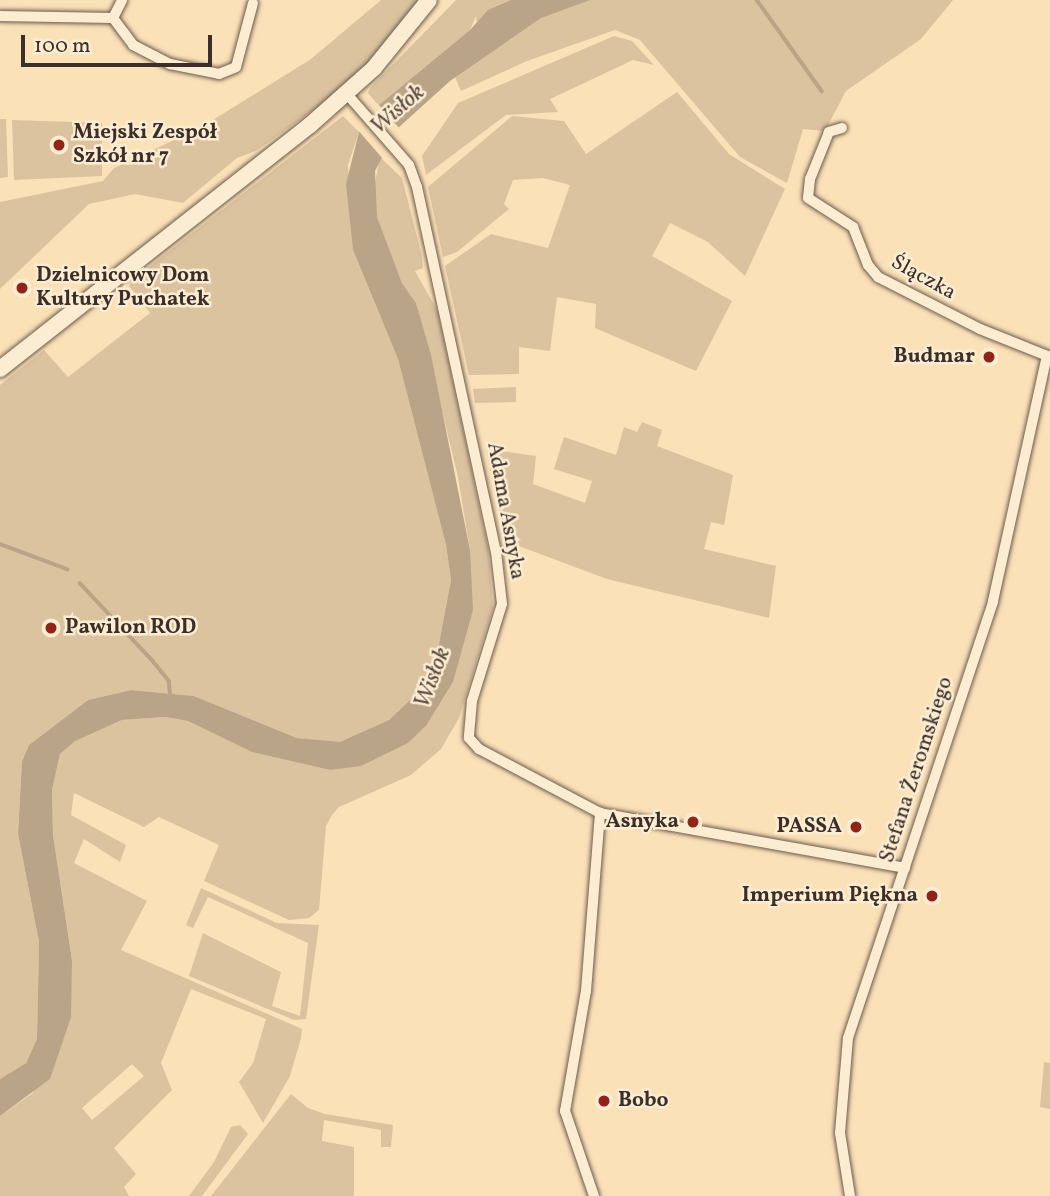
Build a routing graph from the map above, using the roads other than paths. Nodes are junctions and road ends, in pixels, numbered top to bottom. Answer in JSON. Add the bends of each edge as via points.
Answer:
{"nodes":[{"id":1,"x":122,"y":0,"type":"edge"},
{"id":2,"x":429,"y":0,"type":"edge"},
{"id":3,"x":253,"y":3,"type":"dead end"},
{"id":4,"x":0,"y":16,"type":"edge"},
{"id":5,"x":113,"y":18,"type":"junction"},
{"id":6,"x":351,"y":98,"type":"junction"},
{"id":7,"x":842,"y":128,"type":"dead end"},
{"id":8,"x":1048,"y":357,"type":"edge"},
{"id":9,"x":0,"y":369,"type":"edge"},
{"id":10,"x":600,"y":813,"type":"junction"},
{"id":11,"x":905,"y":868,"type":"junction"},
{"id":12,"x":594,"y":1196,"type":"edge"},
{"id":13,"x":850,"y":1196,"type":"edge"}],
"edges":[{"from":1,"to":5,"type":"street"},
{"from":2,"to":6,"type":"street"},
{"from":3,"to":5,"type":"street","via":[[236,67],[219,74],[170,64],[132,45]]},
{"from":4,"to":5,"type":"street"},
{"from":6,"to":9,"type":"street"},
{"from":6,"to":10,"type":"street","name":"Adama Asnyka","via":[[409,164],[461,386],[501,595],[491,651],[472,701],[469,738],[479,749]]},
{"from":7,"to":8,"type":"street","name":"Ślączka","via":[[829,132],[810,179],[808,198],[853,227],[868,265],[878,277],[980,329]]},
{"from":8,"to":11,"type":"street","name":"Stefana Żeromskiego","via":[[993,601]]},
{"from":10,"to":11,"type":"street","name":"Adama Asnyka"},
{"from":10,"to":12,"type":"street","via":[[586,991],[565,1111]]},
{"from":11,"to":13,"type":"street","name":"Stefana Żeromskiego","via":[[860,996],[843,1061],[840,1132]]}]}
